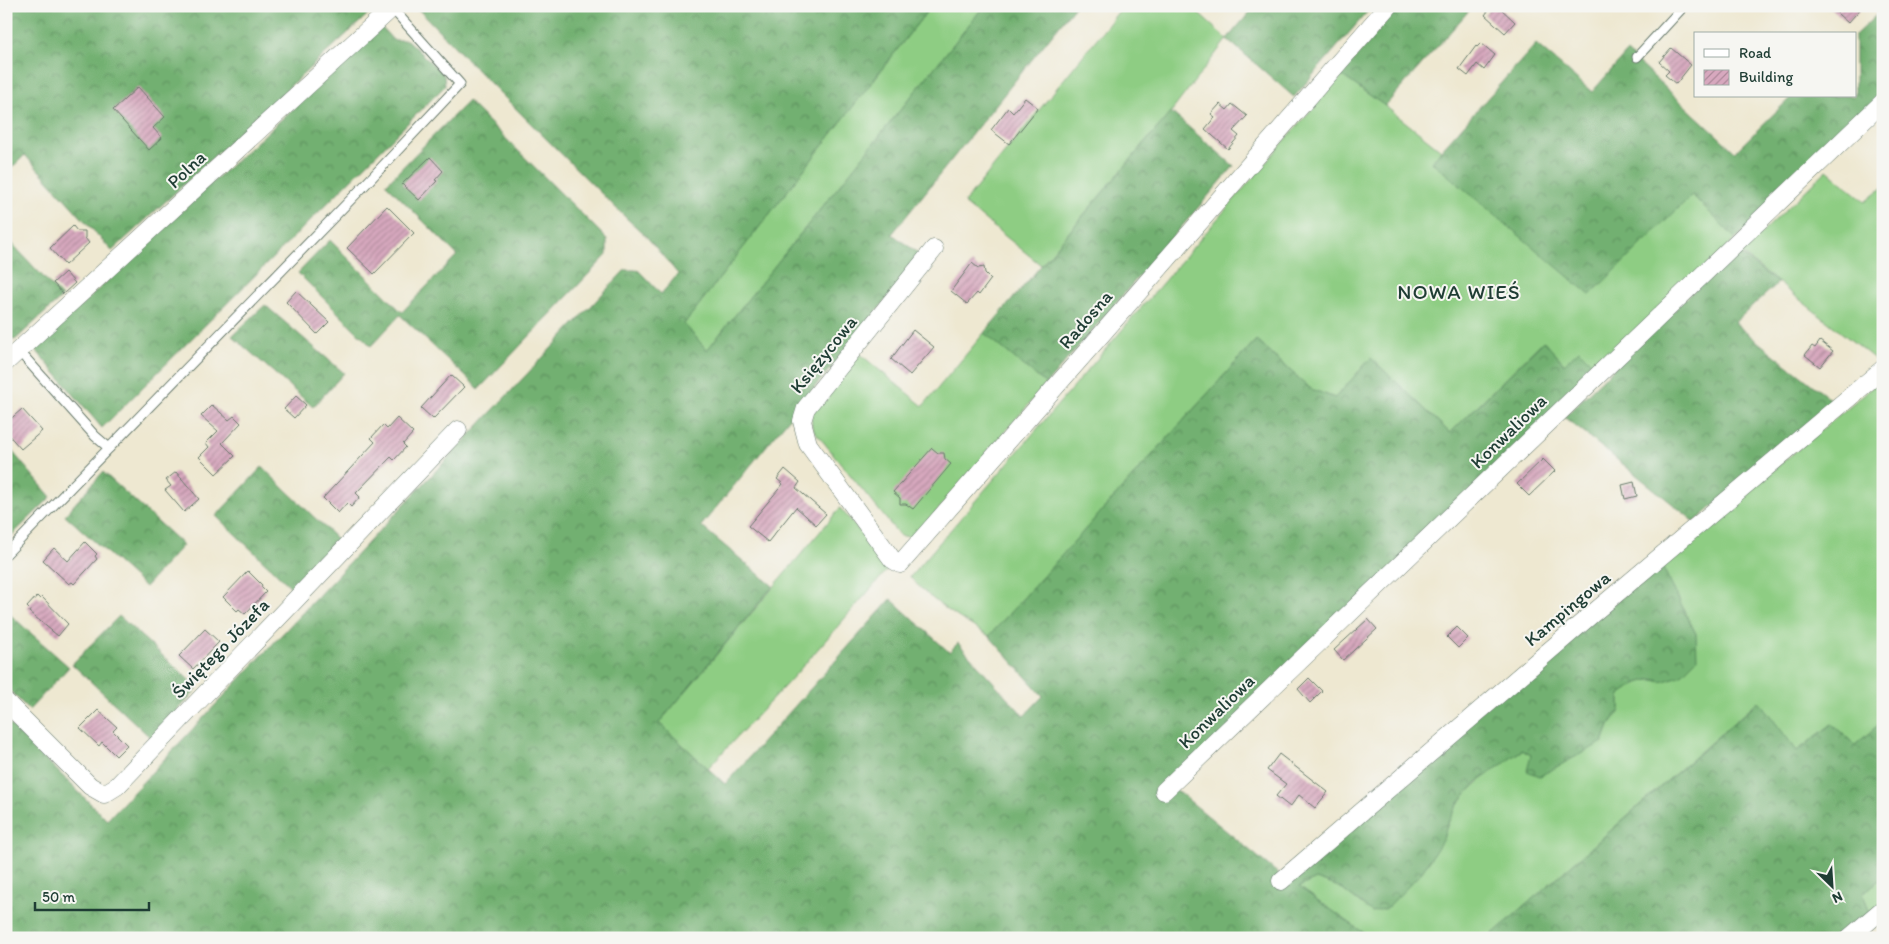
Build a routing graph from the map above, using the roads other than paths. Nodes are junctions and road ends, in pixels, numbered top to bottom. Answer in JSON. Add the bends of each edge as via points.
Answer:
{"nodes":[{"id":1,"x":1684,"y":6,"type":"edge"},
{"id":2,"x":393,"y":7,"type":"edge"},
{"id":3,"x":1387,"y":7,"type":"edge"},
{"id":4,"x":1637,"y":57,"type":"dead end"},
{"id":5,"x":1883,"y":102,"type":"edge"},
{"id":6,"x":934,"y":249,"type":"dead end"},
{"id":7,"x":10,"y":352,"type":"edge"},
{"id":8,"x":1883,"y":369,"type":"edge"},
{"id":9,"x":458,"y":430,"type":"dead end"},
{"id":10,"x":109,"y":448,"type":"junction"},
{"id":11,"x":6,"y":554,"type":"edge"},
{"id":12,"x":900,"y":564,"type":"joint"},
{"id":13,"x":6,"y":702,"type":"edge"},
{"id":14,"x":1164,"y":791,"type":"dead end"},
{"id":15,"x":1281,"y":881,"type":"dead end"},
{"id":16,"x":1883,"y":909,"type":"edge"},
{"id":17,"x":1849,"y":938,"type":"edge"}],
"edges":[{"from":1,"to":4,"type":"lane"},
{"from":2,"to":7,"type":"street","name":"Polna"},
{"from":2,"to":10,"type":"lane","via":[[460,84]]},
{"from":3,"to":12,"type":"street","name":"Radosna"},
{"from":5,"to":14,"type":"street","name":"Konwaliowa"},
{"from":6,"to":12,"type":"street","name":"Księżycowa","via":[[806,408],[802,421],[808,444],[892,559]]},
{"from":7,"to":10,"type":"lane"},
{"from":8,"to":15,"type":"street","name":"Kampingowa"},
{"from":9,"to":13,"type":"street","name":"Świętego Józefa","via":[[117,786],[104,794],[90,786]]},
{"from":10,"to":11,"type":"lane"},
{"from":16,"to":17,"type":"street"}]}
